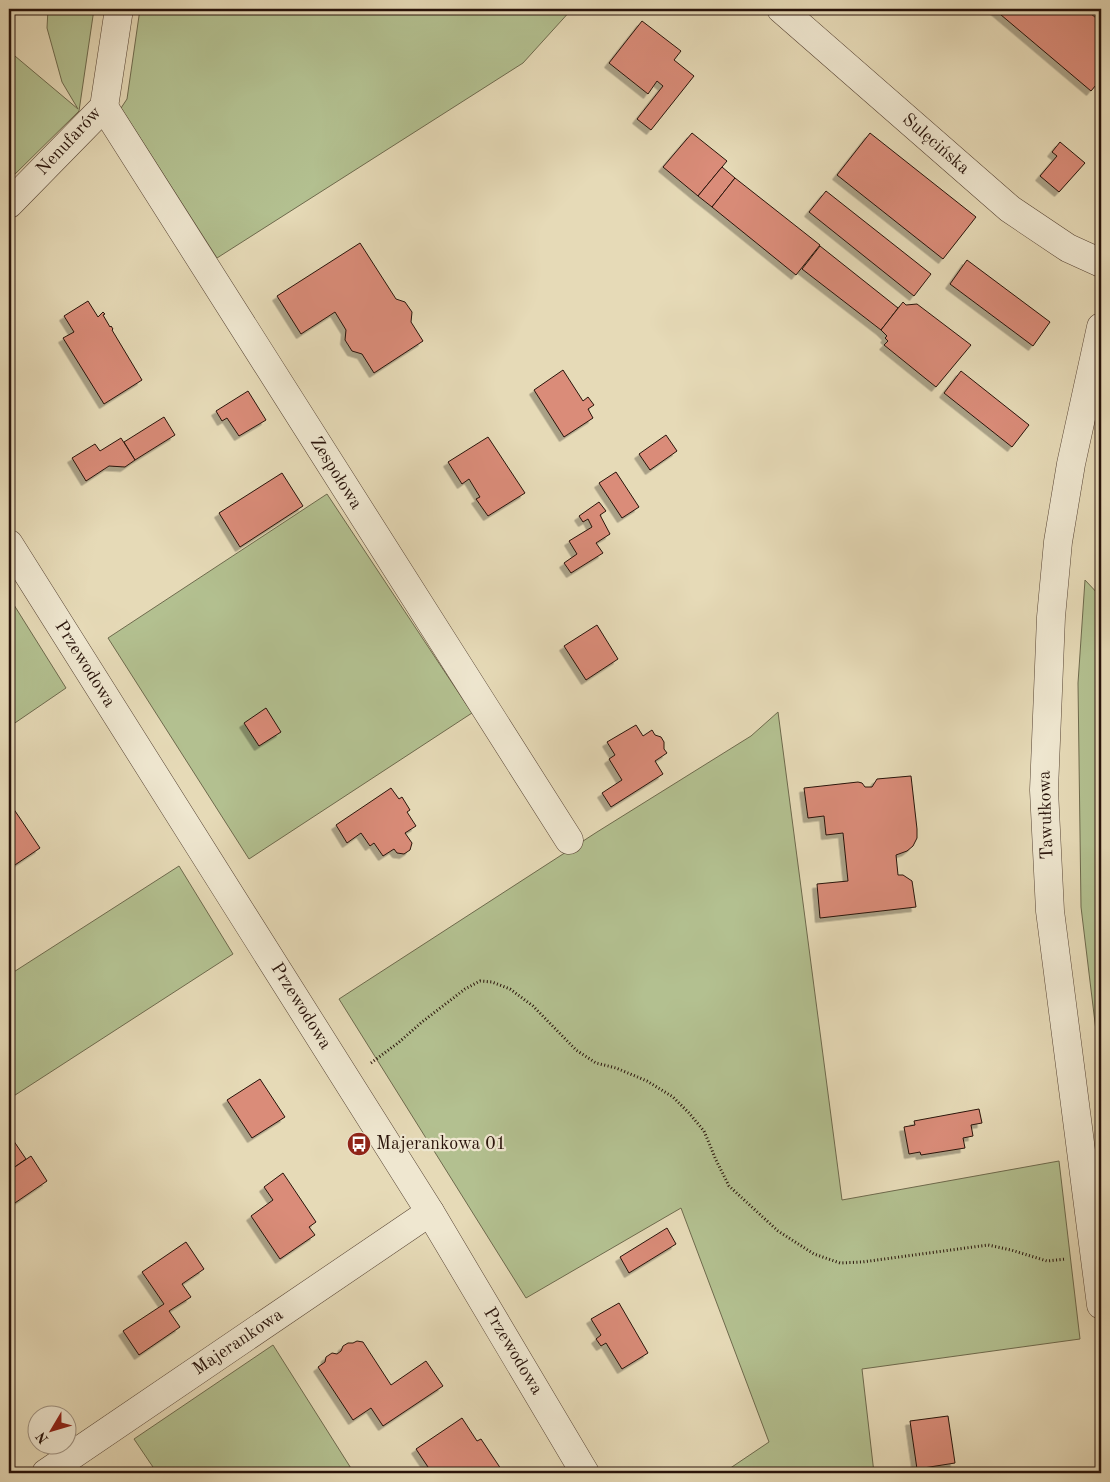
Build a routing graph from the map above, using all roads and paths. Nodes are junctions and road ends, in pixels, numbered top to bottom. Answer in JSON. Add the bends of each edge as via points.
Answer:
{"nodes":[{"id":1,"x":119,"y":9,"type":"edge"},
{"id":2,"x":781,"y":9,"type":"edge"},
{"id":3,"x":104,"y":107,"type":"junction"},
{"id":4,"x":9,"y":204,"type":"edge"},
{"id":5,"x":1101,"y":263,"type":"edge"},
{"id":6,"x":1101,"y":327,"type":"edge"},
{"id":7,"x":9,"y":544,"type":"edge"},
{"id":8,"x":569,"y":840,"type":"dead end"},
{"id":9,"x":371,"y":1063,"type":"dead end"},
{"id":10,"x":430,"y":1212,"type":"junction"},
{"id":11,"x":1094,"y":1257,"type":"junction"},
{"id":12,"x":1101,"y":1305,"type":"edge"},
{"id":13,"x":46,"y":1473,"type":"edge"},
{"id":14,"x":585,"y":1473,"type":"edge"}],
"edges":[{"from":1,"to":3,"type":"street","name":"Nenufarów"},
{"from":2,"to":5,"type":"street","name":"Sulęcińska","via":[[1010,209],[1068,248]]},
{"from":3,"to":4,"type":"street","name":"Nenufarów"},
{"from":3,"to":8,"type":"street","name":"Zespołowa"},
{"from":6,"to":11,"type":"street","name":"Tawułkowa","via":[[1071,464],[1058,542],[1051,618],[1044,790],[1050,911]]},
{"from":7,"to":10,"type":"street","name":"Przewodowa"},
{"from":9,"to":11,"type":"path","via":[[465,989],[480,981],[492,982],[510,989],[533,1006],[576,1050],[596,1063],[647,1081],[673,1097],[704,1131],[729,1186],[778,1231],[814,1254],[840,1263],[854,1263],[988,1245],[1047,1261]]},
{"from":10,"to":13,"type":"street","name":"Majerankowa"},
{"from":10,"to":14,"type":"street","name":"Przewodowa"},
{"from":11,"to":12,"type":"street","name":"Tawułkowa"}]}
